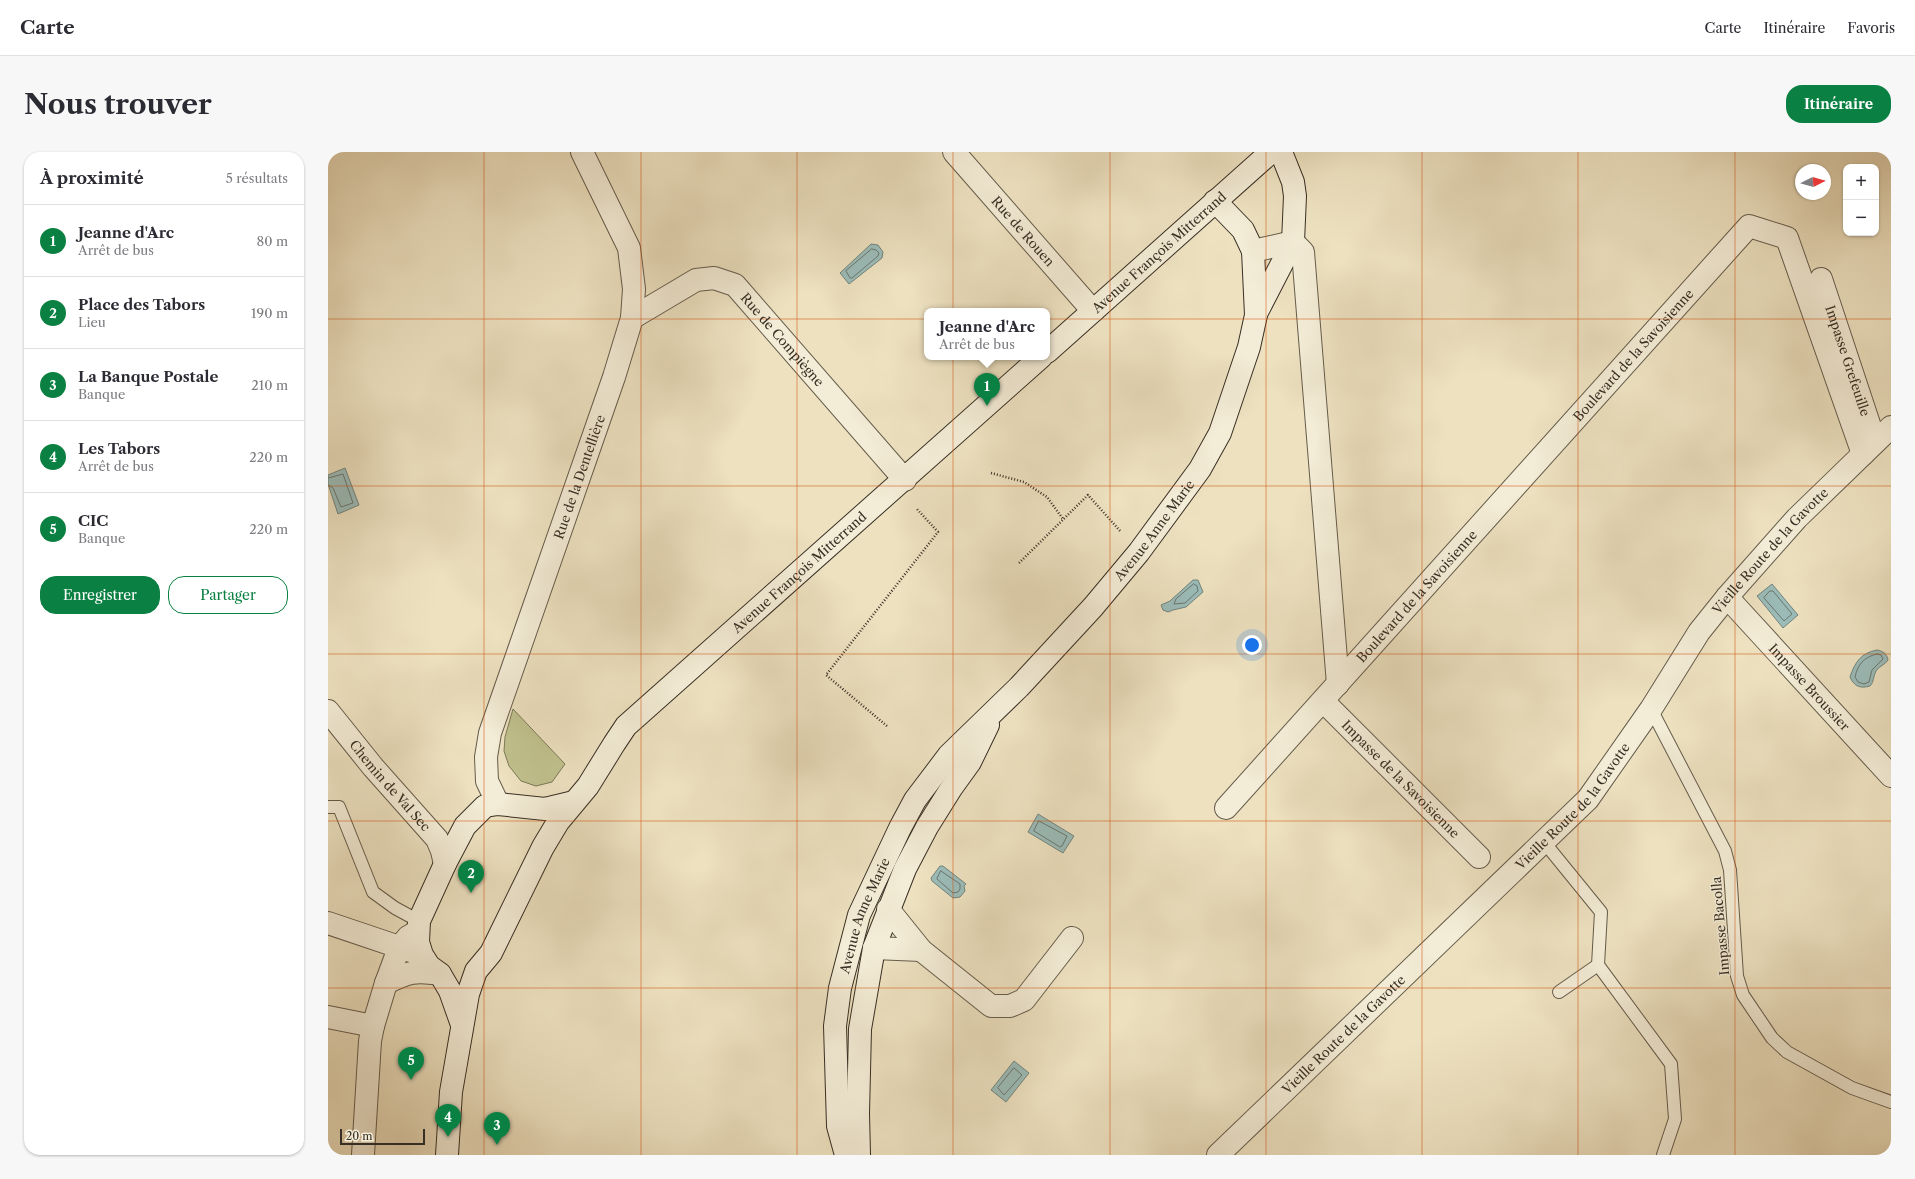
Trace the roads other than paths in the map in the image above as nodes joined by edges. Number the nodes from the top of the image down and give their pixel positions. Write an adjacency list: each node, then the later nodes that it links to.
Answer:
1 (582, 152): 11 (street, Rue de la Dentellière)
2 (954, 152): 9 (street, Rue de Rouen)
3 (1272, 152): 5 (street, Avenue François Mitterrand)
4 (1281, 152): 6 (street, Avenue Anne Marie)
5 (1216, 201): 7 (street, Avenue Anne Marie); 9 (street, Avenue François Mitterrand)
6 (1292, 242): 7 (street); 10 (street, Avenue Anne Marie); 18 (street, Boulevard de la Savoisienne)
7 (1253, 251): 10 (street, Avenue Anne Marie)
8 (1821, 279): 15 (street, Impasse Grefeuille)
9 (1093, 311): 12 (street, Avenue François Mitterrand)
10 (1256, 315): 22 (street, Avenue Anne Marie)
11 (632, 318): 16 (street, Rue de Compiègne); 25 (street, Rue de la Dentellière)
12 (1050, 349)
13 (1038, 360): 16 (street, Avenue François Mitterrand)
14 (1891, 427): 15 (street, Vieille Route de la Gavotte)
15 (1869, 448): 17 (street, Vieille Route de la Gavotte); 18 (street, Boulevard de la Savoisienne)
16 (905, 480): 24 (street, Avenue François Mitterrand)
17 (1727, 597): 20 (street, Vieille Route de la Gavotte); 23 (street, Impasse Broussier)
18 (1338, 684): 19 (street, Boulevard de la Savoisienne)
19 (1323, 701): 27 (street, Boulevard de la Savoisienne); 31 (street, Impasse de la Savoisienne)
20 (1651, 709): 29 (street, Vieille Route de la Gavotte); 49 (lane, Impasse Bacolla)
21 (328, 711): 32 (street, Chemin de Val Sec)
22 (995, 712): 28 (street, Avenue Anne Marie); 33 (street, Avenue Anne Marie)
23 (1891, 776)
24 (574, 802): 25 (street); 30 (street, Avenue François Mitterrand)
25 (508, 805): 30 (street); 32 (street)
26 (328, 807): 35 (lane)
27 (1226, 808)
28 (894, 840): 38 (street); 52 (street, Avenue Anne Marie)
29 (1544, 842): 41 (lane); 54 (street, Vieille Route de la Gavotte)
30 (543, 847): 42 (street, Avenue François Mitterrand)
31 (1479, 857)
32 (445, 864): 35 (street)
33 (888, 909): 38 (street, Avenue Anne Marie); 39 (street)
34 (328, 923): 37 (street)
35 (418, 926): 37 (street); 40 (street, Avenue François Mitterrand)
36 (1072, 938): 39 (street)
37 (399, 948): 40 (street); 44 (street)
38 (874, 948): 39 (street); 53 (street, Avenue Anne Marie)
39 (921, 950)
40 (422, 955): 43 (street, Avenue François Mitterrand)
41 (1598, 965): 45 (lane); 55 (lane)
42 (476, 971): 43 (street); 47 (street, Avenue François Mitterrand)
43 (440, 974): 44 (street); 47 (street, Avenue François Mitterrand)
44 (386, 983): 48 (street)
45 (1559, 992)
46 (328, 1017): 48 (street)
47 (462, 1024): 51 (street, Avenue François Mitterrand)
48 (373, 1026): 50 (street)
49 (1891, 1102)
50 (363, 1155)
51 (447, 1155)
52 (846, 1155)
53 (859, 1155)
54 (1218, 1155)
55 (1663, 1155)

